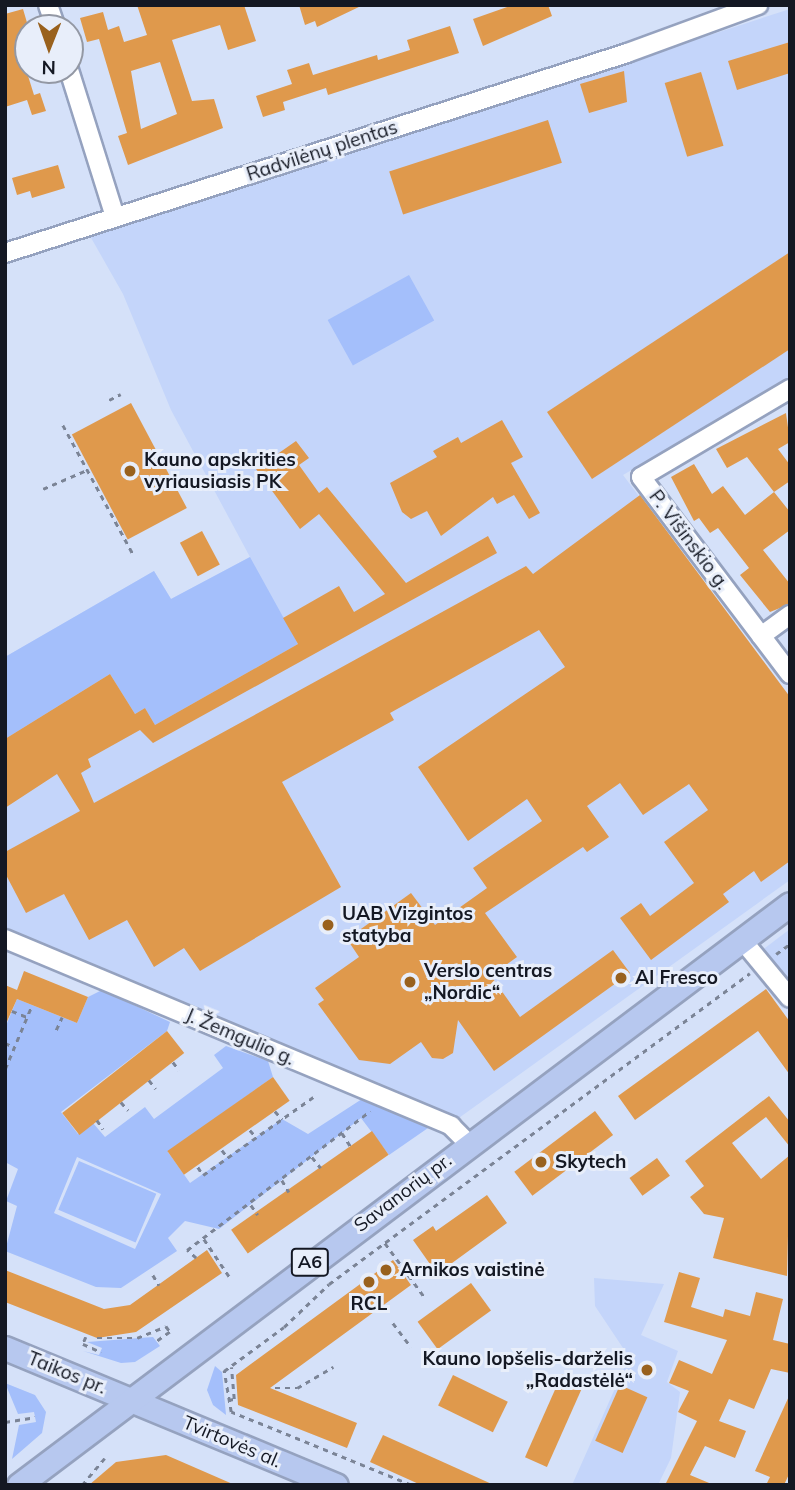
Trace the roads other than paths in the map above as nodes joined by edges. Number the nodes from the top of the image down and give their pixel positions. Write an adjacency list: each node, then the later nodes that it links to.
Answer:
1 (758, 5): 3 (street, Radvilėnų plentas)
2 (73, 84): 3 (street)
3 (115, 217): 4 (street, Radvilėnų plentas)
4 (5, 253)
5 (790, 389): 7 (street, P. Višinskio g.)
6 (790, 615): 7 (street)
7 (761, 636): 8 (street, P. Višinskio g.)
8 (790, 674)
9 (790, 904): 11 (main road, Savanorių pr. / A6)
10 (5, 939): 13 (street, J. Žemgulio g.)
11 (742, 940): 12 (street); 13 (main road, Savanorių pr. / A6)
12 (790, 998)
13 (468, 1143): 15 (main road, Savanorių pr. / A6)
14 (5, 1348): 15 (main road, Taikos pr.)
15 (129, 1399): 16 (main road, Savanorių pr. / A6); 17 (main road, Tvirtovės al.)
16 (19, 1485)
17 (336, 1485)

